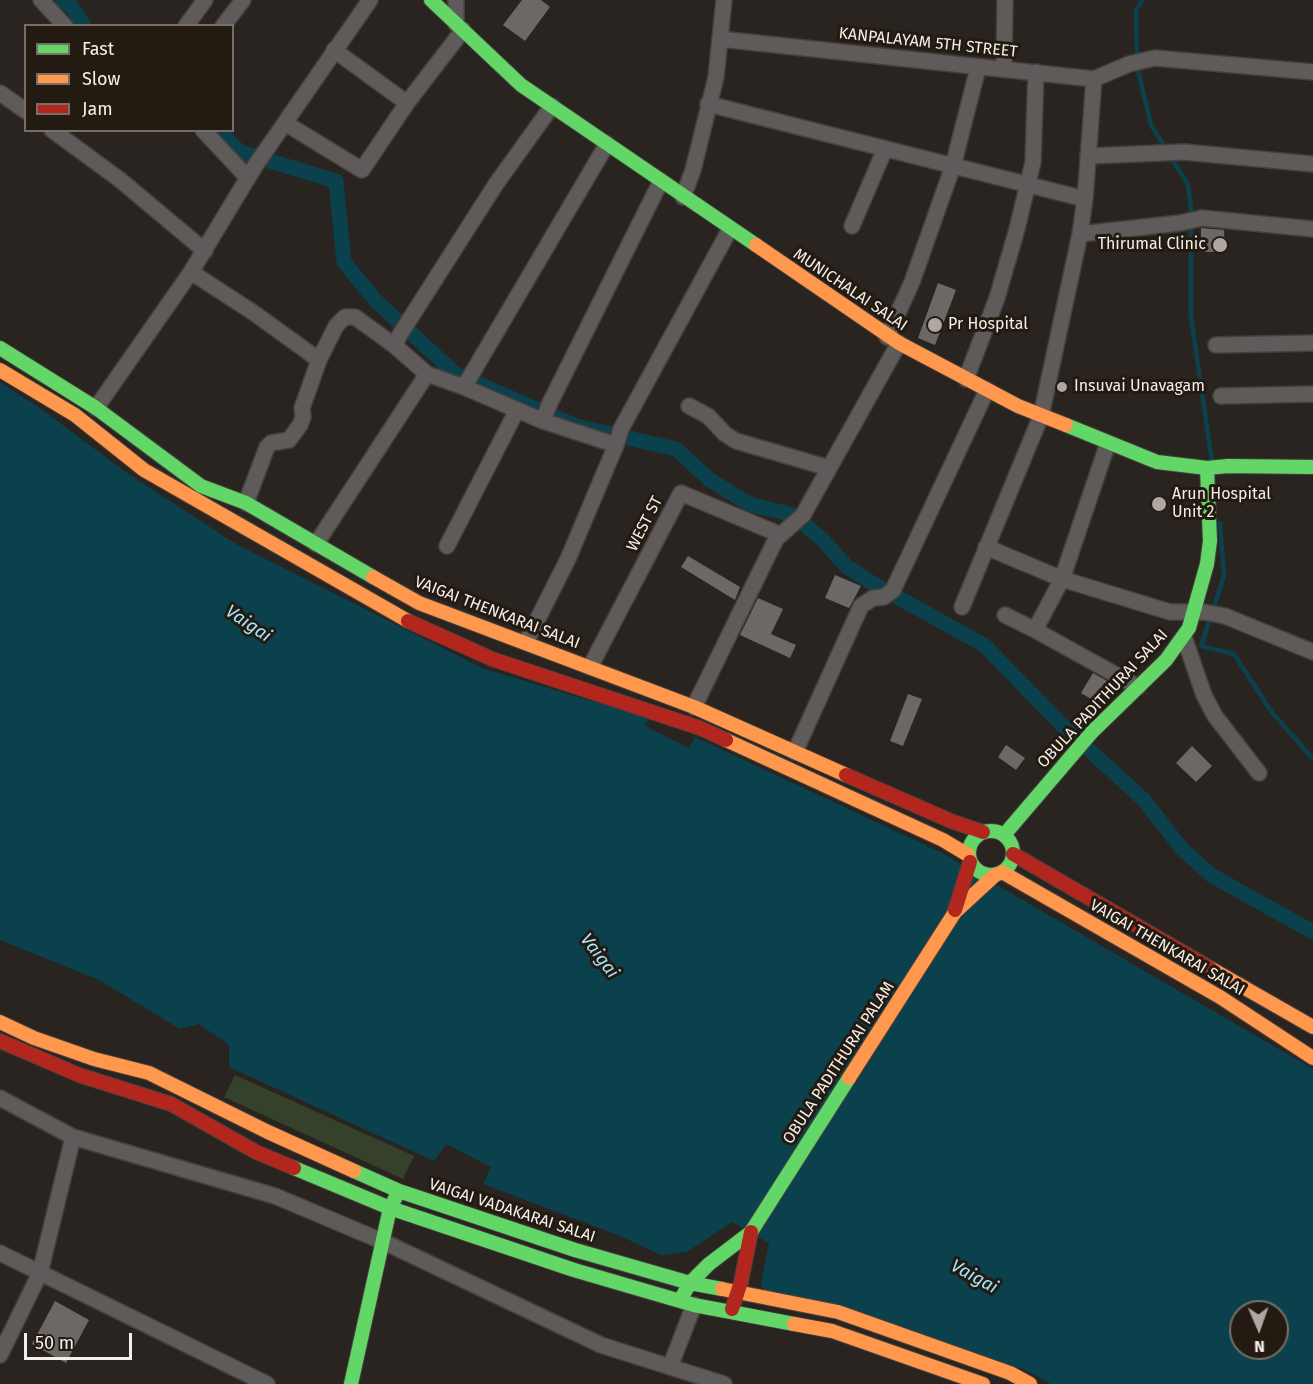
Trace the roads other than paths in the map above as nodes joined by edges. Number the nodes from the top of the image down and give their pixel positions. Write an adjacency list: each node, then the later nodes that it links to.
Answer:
1 (41, 0): 9 (street)
2 (205, 0): 10 (street)
3 (243, 0): 11 (street)
4 (370, 0): 14 (street)
5 (431, 0): 12 (main road, MUNICHALAI SALAI)
6 (456, 0): 12 (street)
7 (724, 0): 13 (street)
8 (1005, 0): 16 (street)
9 (64, 24)
10 (187, 24)
11 (225, 24)
12 (459, 27): 21 (street); 23 (main road, MUNICHALAI SALAI)
13 (720, 39): 15 (street, KANPALAYAM 5TH STREET); 22 (street)
14 (334, 50): 21 (street); 25 (street)
15 (978, 68): 16 (street, KANPALAYAM 5TH STREET); 32 (street)
16 (1004, 68): 17 (street, KANPALAYAM 5TH STREET)
17 (1036, 72): 19 (street, KANPALAYAM 5TH STREET); 35 (street)
18 (1313, 72): 19 (street, KANPALAYAM 5TH STREET)
19 (1094, 78): 30 (street)
20 (0, 93): 24 (street)
21 (406, 103): 25 (street)
22 (708, 104): 29 (street); 36 (street)
23 (552, 106): 28 (main road, MUNICHALAI SALAI); 45 (street)
24 (24, 110)
25 (285, 123): 33 (street)
26 (55, 132): 42 (street)
27 (205, 132): 33 (street)
28 (607, 144): 34 (main road, MUNICHALAI SALAI); 53 (street)
29 (885, 149): 32 (street); 38 (street)
30 (1089, 156): 31 (street); 37 (street)
31 (1313, 164)
32 (953, 166): 35 (street); 44 (street)
33 (251, 172): 42 (street)
34 (661, 181): 36 (main road, MUNICHALAI SALAI); 61 (street)
35 (1028, 184): 37 (street); 52 (street)
36 (683, 197): 39 (main road, MUNICHALAI SALAI)
37 (1085, 199): 41 (street)
38 (852, 226)
39 (730, 229): 44 (main road, MUNICHALAI SALAI); 63 (street)
40 (1313, 229): 41 (street)
41 (1080, 234): 60 (street)
42 (205, 251): 43 (street)
43 (191, 272): 49 (street); 58 (street)
44 (893, 340): 52 (main road, MUNICHALAI SALAI); 65 (street)
45 (397, 341): 49 (street); 51 (street)
46 (1313, 343): 47 (street)
47 (1216, 345)
48 (0, 348): 58 (main road, VAIGAI THENKARAI SALAI)
49 (319, 360): 67 (street)
50 (0, 370): 88 (main road)
51 (427, 374): 53 (street); 69 (street)
52 (966, 379): 54 (main road, MUNICHALAI SALAI)
53 (464, 387): 59 (street)
54 (987, 390): 60 (main road, MUNICHALAI SALAI); 83 (street)
55 (1313, 394): 56 (street)
56 (1221, 396)
57 (689, 406): 65 (street)
58 (96, 408): 67 (main road, VAIGAI THENKARAI SALAI)
59 (518, 410): 61 (street); 70 (street)
60 (1041, 416): 62 (main road, MUNICHALAI SALAI); 71 (street)
61 (543, 421): 63 (street)
62 (1108, 443): 66 (main road, MUNICHALAI SALAI); 72 (street)
63 (616, 445): 78 (street)
64 (1313, 467): 66 (main road, MUNICHALAI SALAI)
65 (829, 468): 68 (street)
66 (1207, 468): 74 (main road, OBULA PADITHURAI SALAI)
67 (246, 503): 69 (main road, VAIGAI THENKARAI SALAI)
68 (792, 525): 80 (street, WEST ST); 82 (street)
69 (316, 544): 78 (main road, VAIGAI THENKARAI SALAI)
70 (447, 546)
71 (986, 548): 72 (street); 73 (street)
72 (1062, 579): 74 (street); 76 (street)
73 (962, 607)
74 (1199, 612): 77 (main road, OBULA PADITHURAI SALAI); 79 (street)
75 (1005, 615): 76 (street)
76 (1035, 630): 81 (street)
77 (1184, 636): 81 (main road, OBULA PADITHURAI SALAI); 84 (street)
78 (526, 642): 80 (main road, VAIGAI THENKARAI SALAI)
79 (1313, 652)
80 (590, 667): 82 (main road, VAIGAI THENKARAI SALAI)
81 (1138, 687): 86 (main road, OBULA PADITHURAI SALAI)
82 (694, 707): 83 (main road, VAIGAI THENKARAI SALAI)
83 (795, 752): 85 (main road, VAIGAI THENKARAI SALAI)
84 (1259, 773)
85 (983, 832): 86 (main road); 88 (main road)
86 (1004, 835): 87 (main road)
87 (1013, 854): 89 (main road); 92 (main road, VAIGAI THENKARAI SALAI)
88 (969, 858): 89 (main road); 90 (main road, OBULA PADITHURAI PALAM)
89 (998, 874): 90 (main road, OBULA PADITHURAI PALAM); 94 (main road, VAIGAI THENKARAI SALAI)
90 (955, 912): 99 (main road, OBULA PADITHURAI PALAM)
91 (0, 1022): 97 (main road, VAIGAI VADAKARAI SALAI)
92 (1313, 1027)
93 (0, 1041): 98 (main road)
94 (1313, 1058)
95 (0, 1098): 96 (street)
96 (73, 1137): 100 (street); 102 (street)
97 (399, 1191): 98 (main road); 103 (main road, VAIGAI VADAKARAI SALAI)
98 (390, 1208): 100 (main road); 105 (main road)
99 (751, 1232): 103 (main road, OBULA PADITHURAI PALAM); 104 (main road, OBULA PADITHURAI PALAM)
100 (384, 1242): 108 (street); 110 (main road)
101 (0, 1253): 102 (street)
102 (40, 1273): 107 (street); 109 (street)
103 (690, 1283): 104 (main road, VAIGAI VADAKARAI SALAI); 105 (main road, OBULA PADITHURAI PALAM)
104 (739, 1288): 106 (main road, OBULA PADITHURAI PALAM); 113 (main road, VAIGAI VADAKARAI SALAI)
105 (687, 1303): 106 (main road); 108 (street)
106 (731, 1312): 112 (main road)
107 (0, 1355)
108 (670, 1366): 111 (street)
109 (267, 1384)
110 (351, 1384)
111 (724, 1384)
112 (983, 1384)
113 (1030, 1384)

